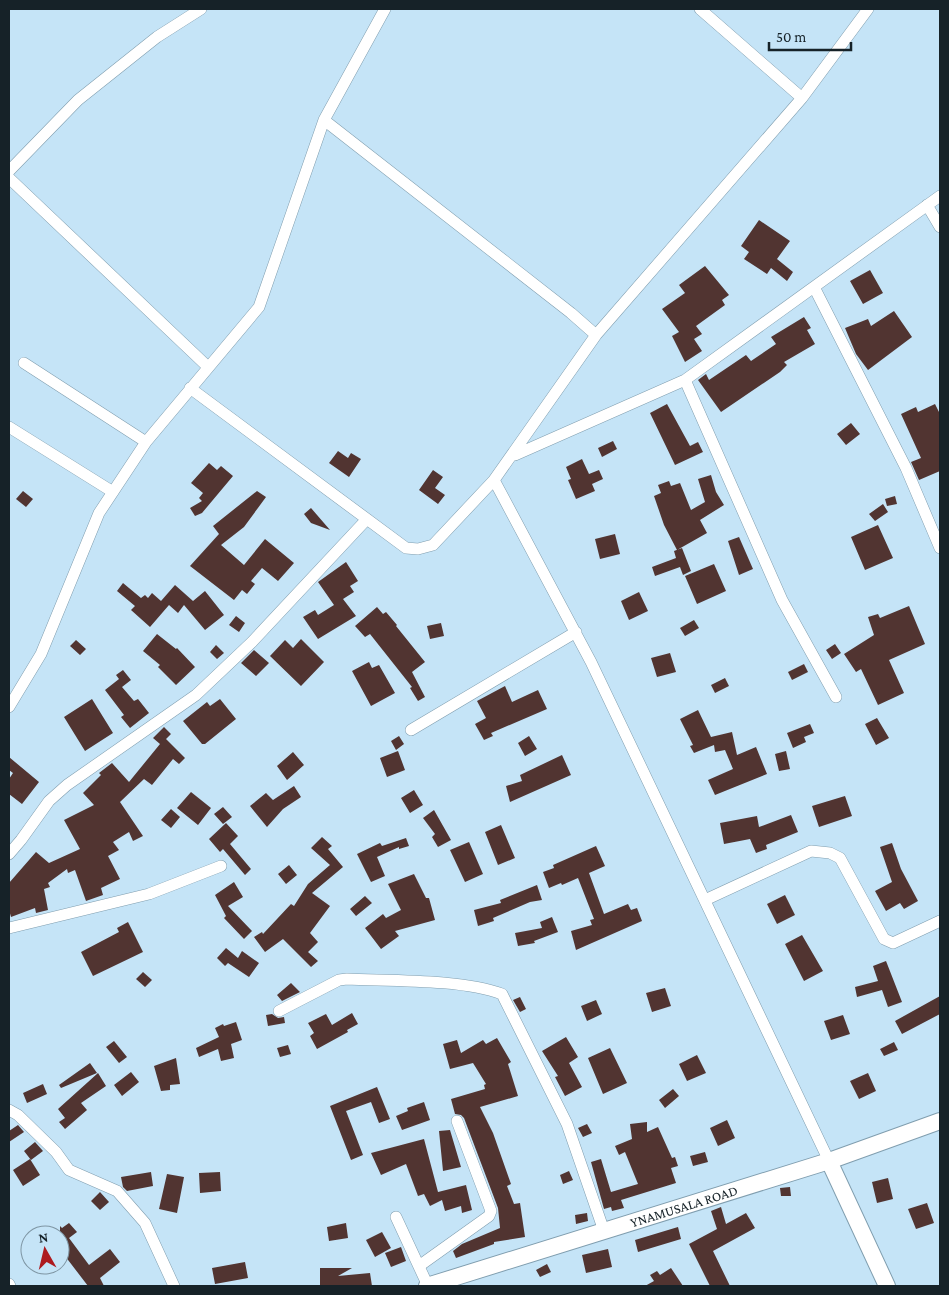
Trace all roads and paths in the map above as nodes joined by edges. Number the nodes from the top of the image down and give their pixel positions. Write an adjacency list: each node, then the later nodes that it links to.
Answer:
1 (201, 9): 7 (street)
2 (385, 9): 6 (street)
3 (700, 9): 5 (street)
4 (868, 9): 5 (street)
5 (802, 98): 13 (street)
6 (324, 120): 13 (street); 15 (street)
7 (9, 171)
8 (9, 178): 15 (street)
9 (940, 196): 10 (street)
10 (928, 205): 11 (street); 12 (street)
11 (940, 227)
12 (814, 287): 16 (street); 24 (street)
13 (596, 336): 20 (street)
14 (24, 363): 19 (street)
15 (208, 367): 17 (street)
16 (685, 380): 20 (street); 26 (street)
17 (190, 388): 19 (street); 23 (street)
18 (9, 427): 22 (street)
19 (146, 442): 22 (street)
20 (513, 455): 21 (street)
21 (494, 480): 23 (street); 25 (street)
22 (113, 492): 27 (street)
23 (367, 519): 29 (street)
24 (940, 548)
25 (576, 632): 28 (street); 31 (street)
26 (836, 697)
27 (9, 707)
28 (410, 730)
29 (9, 854)
30 (221, 866): 33 (street)
31 (705, 900): 32 (street); 38 (street)
32 (940, 921)
33 (9, 928)
34 (279, 1011): 40 (street)
35 (9, 1110): 42 (street)
36 (457, 1121): 41 (street)
37 (940, 1121): 38 (main road, YNAMUSALA ROAD)
38 (829, 1161): 40 (main road, YNAMUSALA ROAD); 44 (main road)
39 (396, 1217): 41 (street)
40 (604, 1231): 43 (main road, YNAMUSALA ROAD)
41 (419, 1266): 43 (street)
42 (174, 1286)
43 (427, 1286)
44 (887, 1286)

